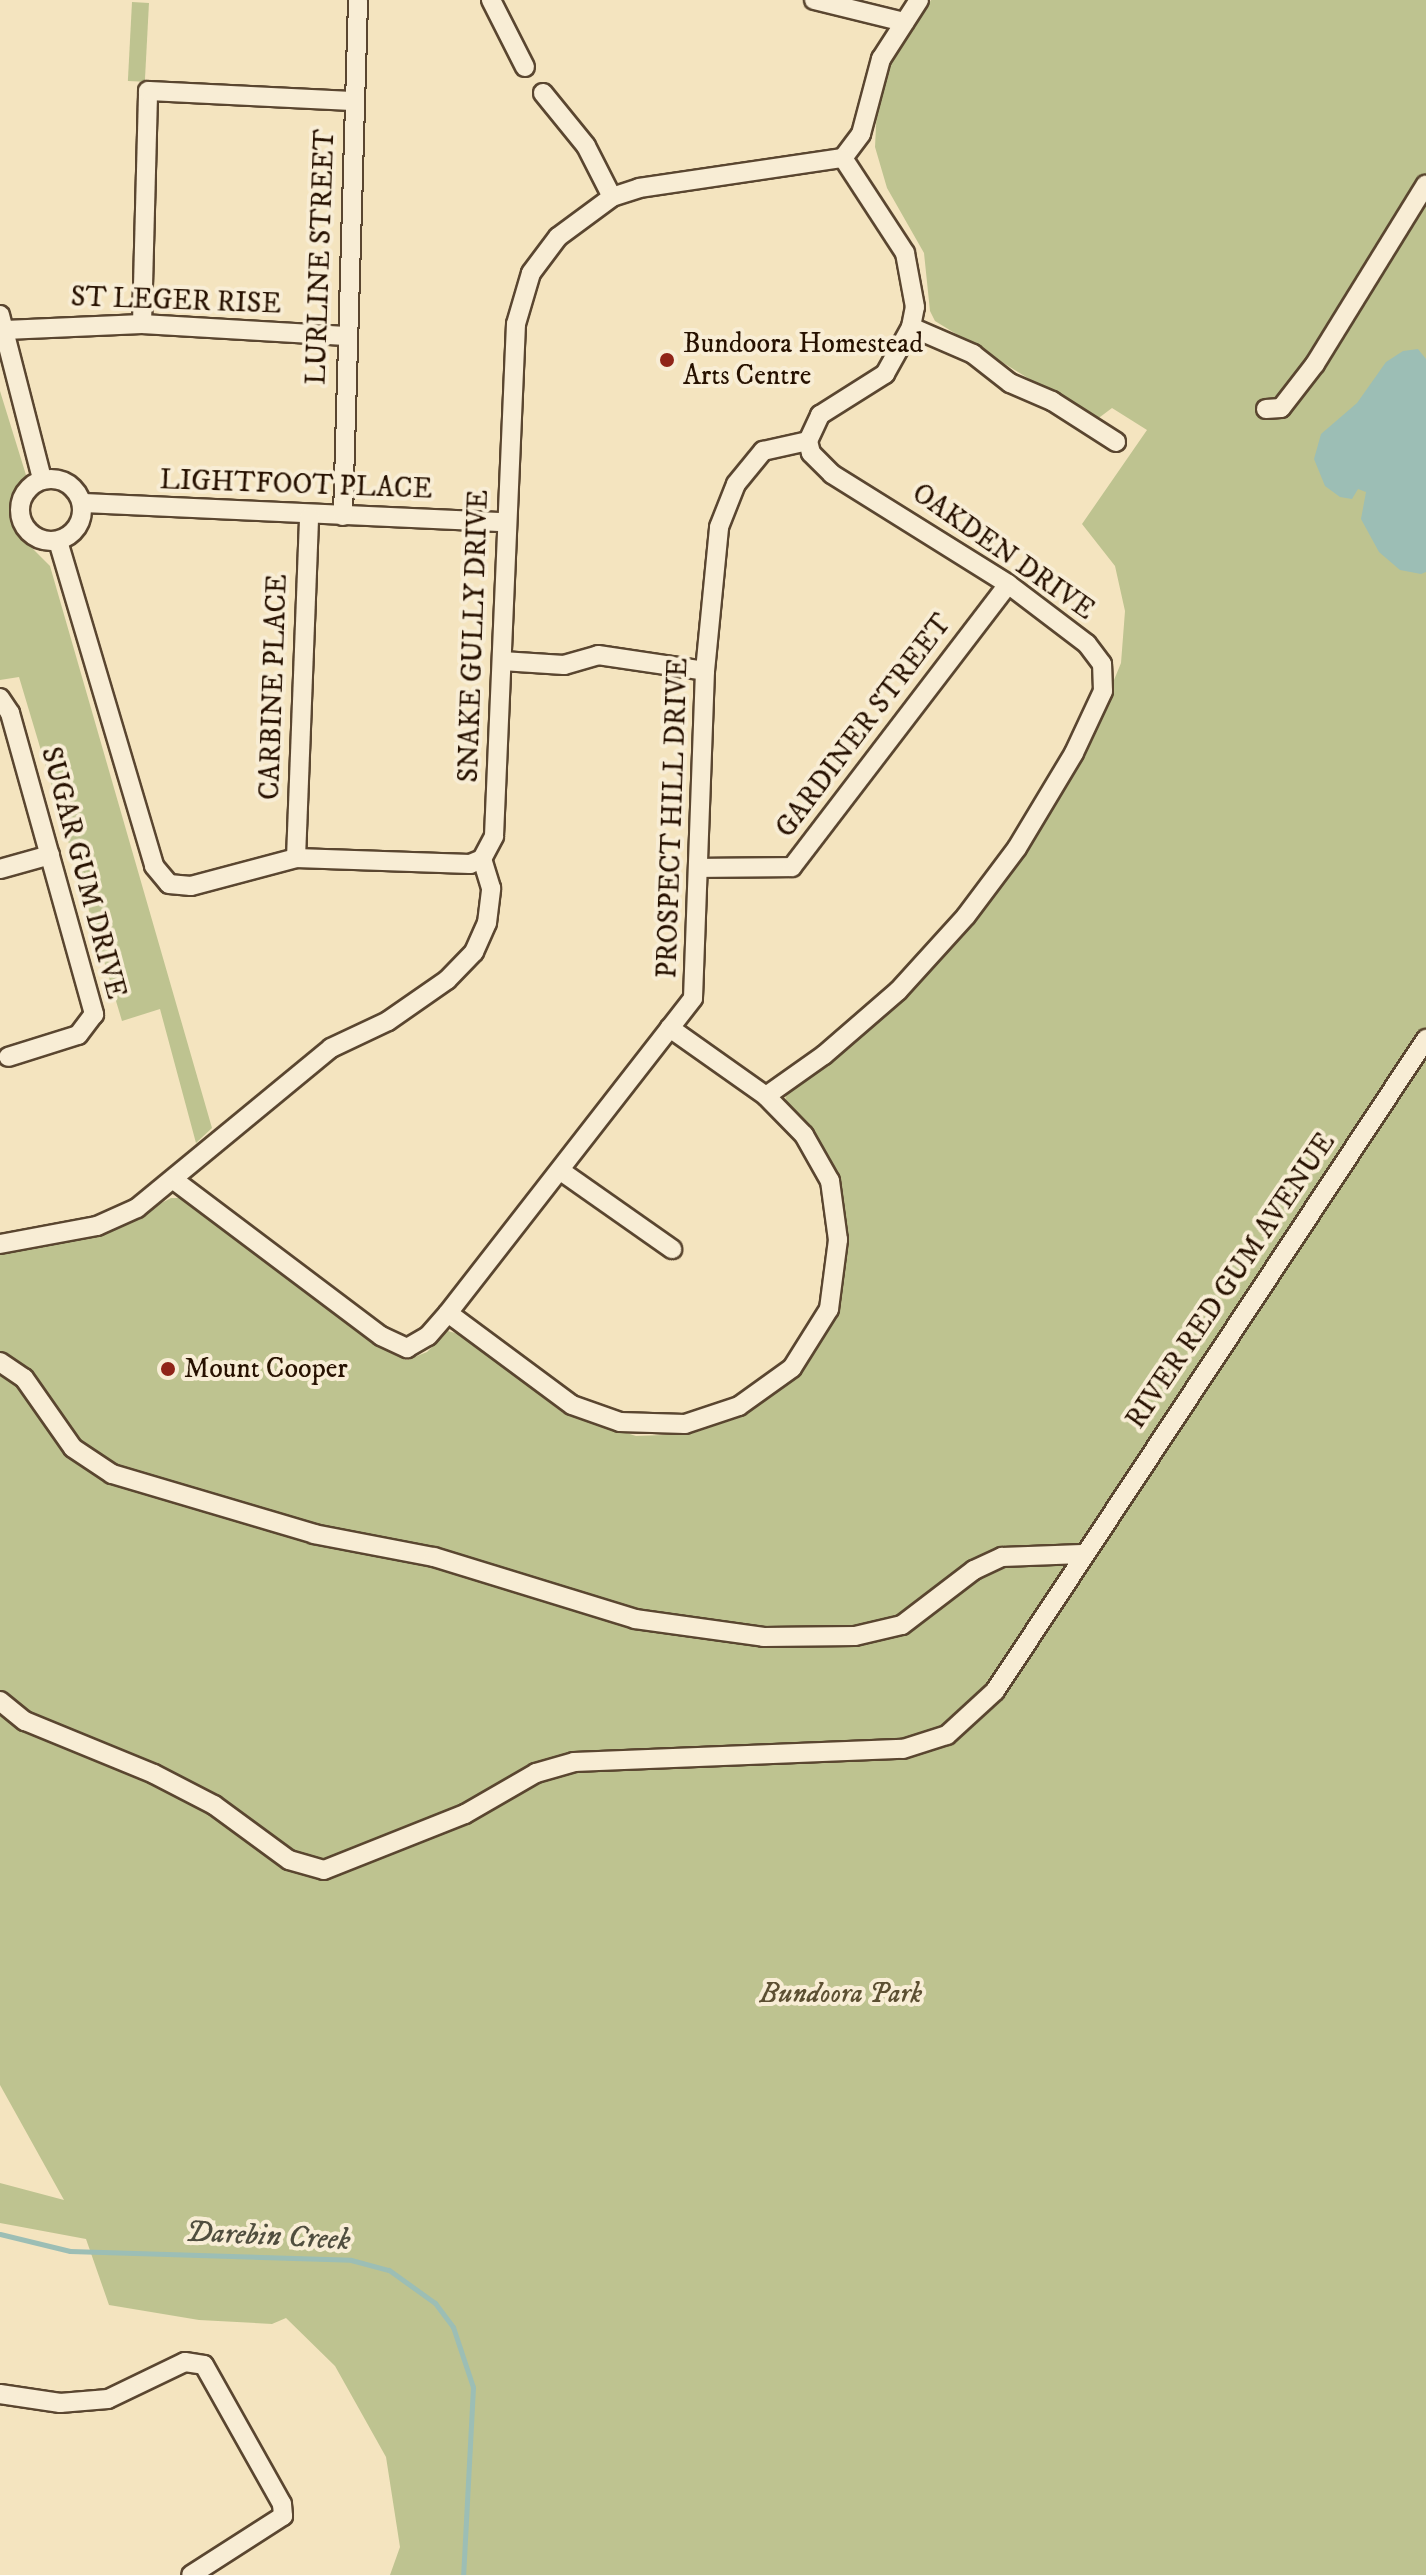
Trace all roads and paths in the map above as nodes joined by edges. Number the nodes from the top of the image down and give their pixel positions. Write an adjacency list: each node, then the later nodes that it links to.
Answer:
1 (358, 0): 8 (street, LURLINE STREET)
2 (491, 0): 6 (street)
3 (814, 0): 5 (street)
4 (919, 0): 5 (street)
5 (904, 22): 9 (street)
6 (525, 67)
7 (543, 93): 11 (street)
8 (353, 101): 13 (street); 15 (street, LURLINE STREET)
9 (843, 158): 11 (street, SNAKE GULLY DRIVE); 14 (street)
10 (1426, 184): 16 (street)
11 (612, 197): 25 (street, SNAKE GULLY DRIVE)
12 (2, 322): 13 (street, ST LEGER RISE); 19 (street)
13 (142, 324): 15 (street, ST LEGER RISE)
14 (911, 327): 17 (street); 18 (street)
15 (346, 336): 23 (street, LURLINE STREET)
16 (1266, 409)
17 (808, 441): 27 (street, OAKDEN DRIVE); 29 (street, PROSPECT HILL DRIVE)
18 (1116, 442)
19 (42, 479): 20 (street); 22 (street)
20 (82, 503): 24 (street, LIGHTFOOT PLACE); 26 (street)
21 (0, 508): 22 (street)
22 (20, 508): 26 (street)
23 (343, 516): 24 (street, LIGHTFOOT PLACE); 25 (street, LIGHTFOOT PLACE)
24 (309, 517): 32 (street, CARBINE PLACE)
25 (507, 522): 28 (street, SNAKE GULLY DRIVE)
26 (58, 541): 32 (street)
27 (1008, 584): 34 (street, GARDINER STREET); 39 (street, OAKDEN DRIVE)
28 (502, 661): 29 (street); 33 (street, SNAKE GULLY DRIVE)
29 (705, 671): 34 (street, PROSPECT HILL DRIVE)
30 (0, 698): 31 (street, SUGAR GUM DRIVE)
31 (50, 855): 35 (street); 38 (street, SUGAR GUM DRIVE)
32 (296, 858): 33 (street)
33 (482, 859): 41 (street)
34 (700, 868): 36 (street, PROSPECT HILL DRIVE)
35 (0, 869)
36 (670, 1028): 39 (street); 40 (street, PROSPECT HILL DRIVE)
37 (1426, 1039): 46 (street, RIVER RED GUM AVENUE)
38 (8, 1057)
39 (766, 1096): 44 (street)
40 (561, 1171): 43 (street); 44 (street, PROSPECT HILL DRIVE)
41 (174, 1180): 42 (street); 44 (street, PROSPECT HILL DRIVE)
42 (0, 1244)
43 (672, 1249)
44 (448, 1313)
45 (0, 1362): 46 (street)
46 (1082, 1554): 47 (street, RIVER RED GUM AVENUE)
47 (0, 1701)
48 (0, 2394): 49 (street)
49 (191, 2575)

